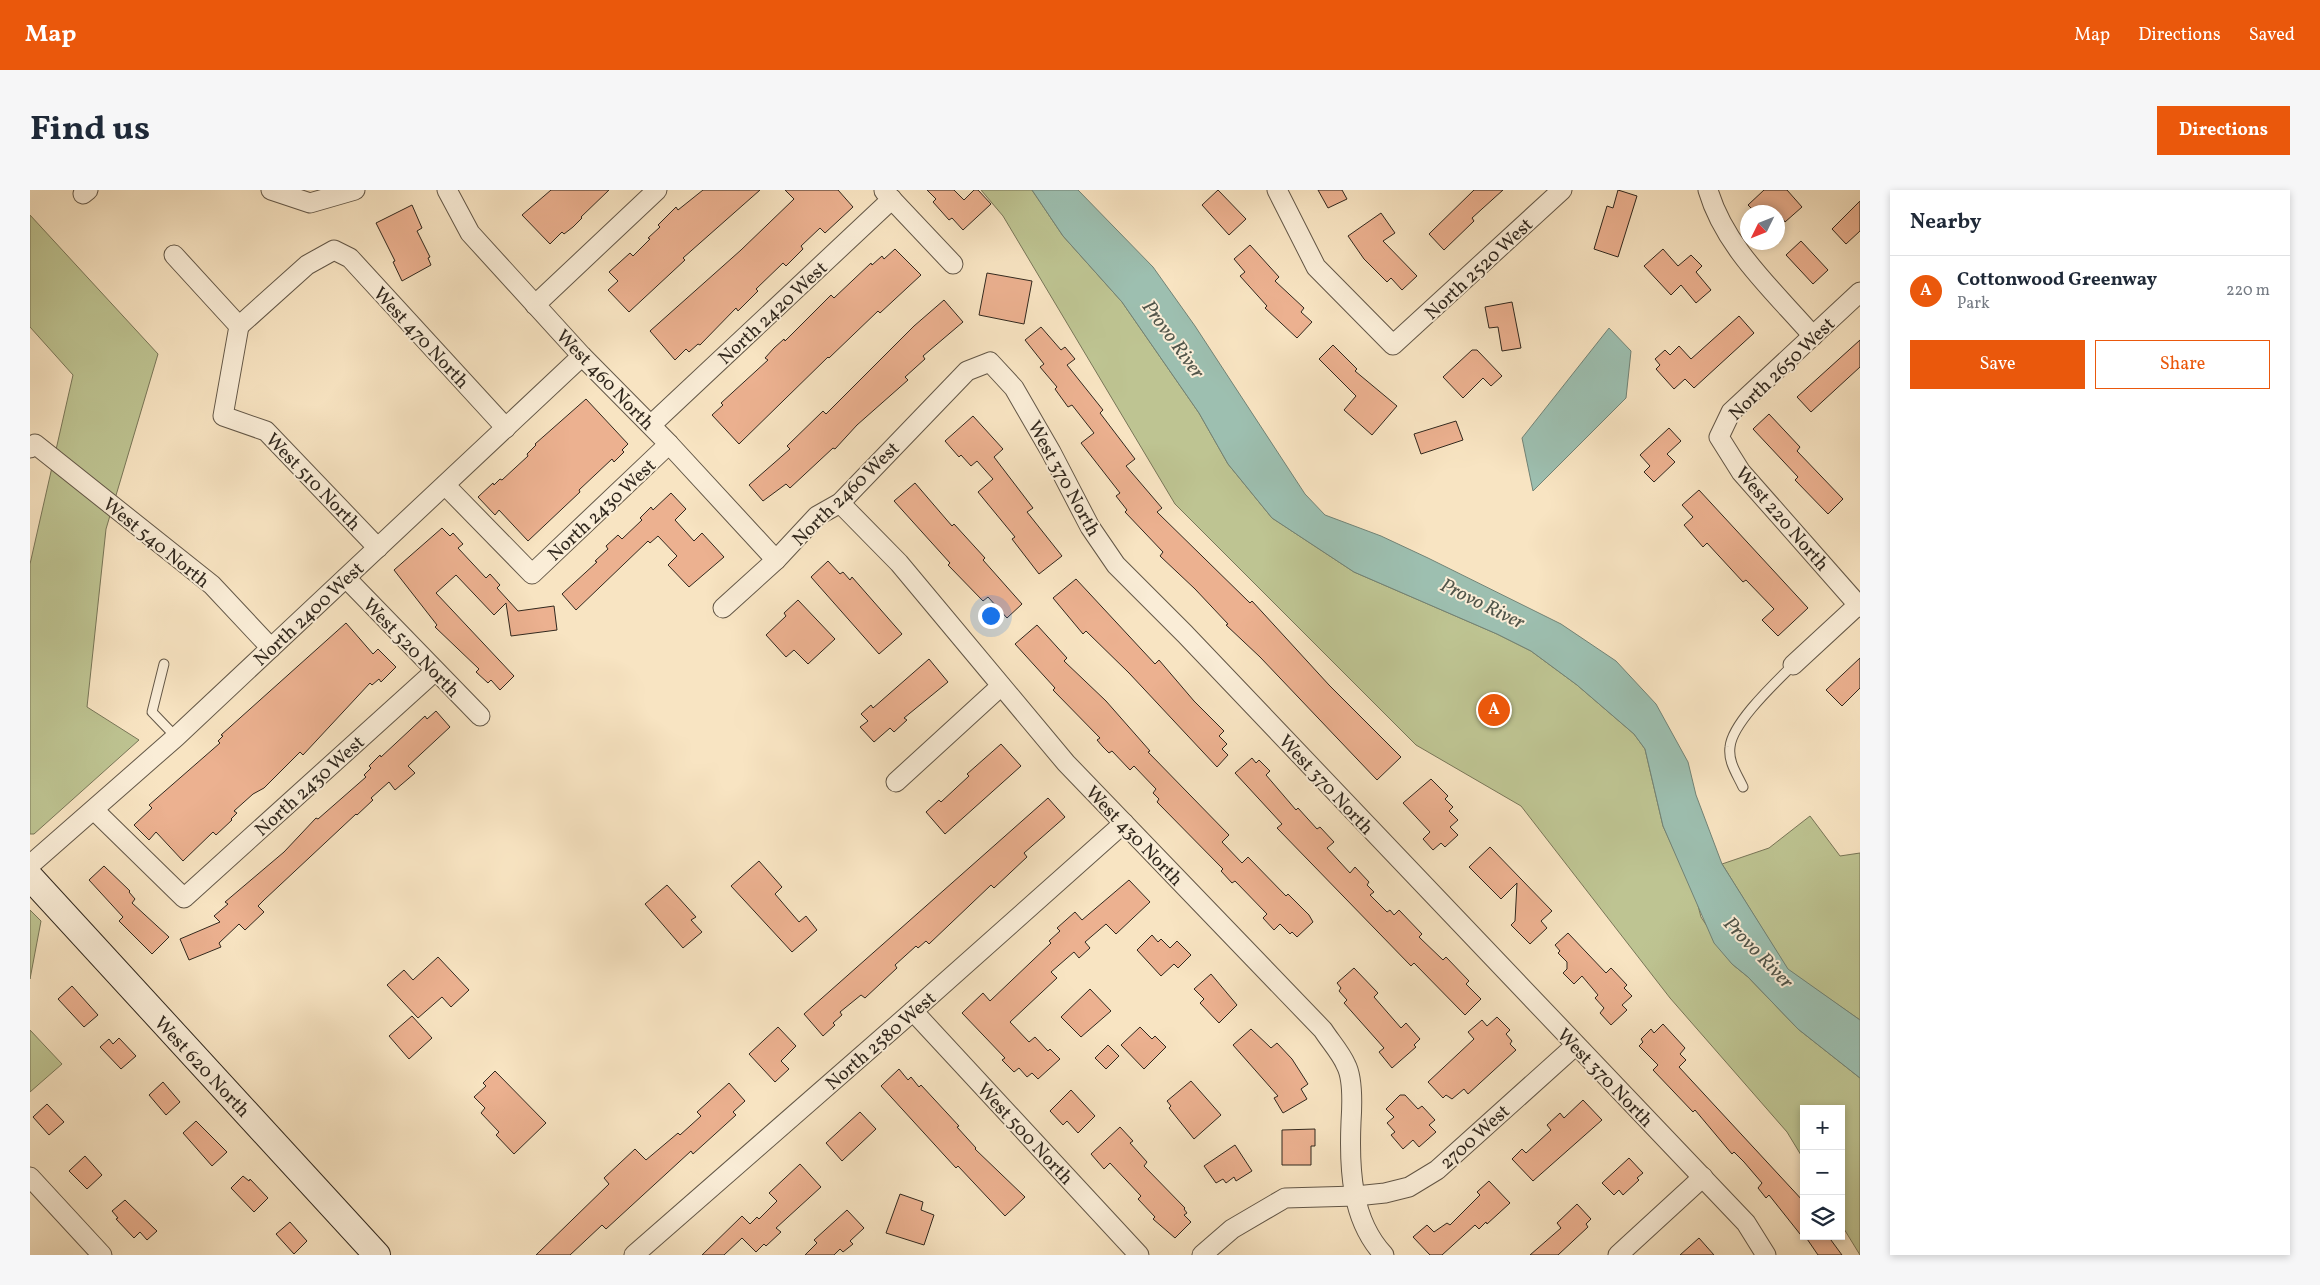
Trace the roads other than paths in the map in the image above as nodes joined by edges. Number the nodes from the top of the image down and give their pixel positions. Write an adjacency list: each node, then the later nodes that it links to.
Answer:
1 (355, 190): 7 (street)
2 (447, 190): 12 (street, West 460 North)
3 (656, 190): 12 (street)
4 (1277, 190): 5 (street, North 2520 West)
5 (1562, 190)
6 (1708, 190): 14 (street)
7 (276, 192)
8 (888, 195): 10 (street); 18 (street, North 2420 West)
9 (174, 255): 13 (street)
10 (953, 264)
11 (1860, 292): 14 (street, North 2650 West)
12 (535, 305): 15 (street, West 460 North)
13 (239, 326): 19 (street, West 470 North); 24 (street, West 510 North)
14 (1813, 336): 17 (street, North 2650 West)
15 (582, 356): 18 (street, West 460 North); 19 (street, North 2400 West)
16 (990, 362): 23 (street, North 2460 West); 43 (street, West 370 North)
17 (1724, 424): 27 (street, West 220 North)
18 (651, 425): 20 (street, West 460 North)
19 (506, 428): 22 (street, North 2400 West)
20 (669, 444): 22 (street, North 2430 West); 25 (street, West 460 North)
21 (32, 446): 29 (street, West 540 North)
22 (445, 485): 24 (street, North 2400 West)
23 (840, 503): 25 (street, North 2460 West); 33 (street, West 430 North)
24 (378, 548): 26 (street, North 2400 West)
25 (776, 560): 28 (street, North 2460 West)
26 (346, 578): 29 (street, North 2400 West); 32 (street, West 520 North)
27 (1859, 606): 31 (street)
28 (723, 608)
29 (271, 648): 35 (street, North 2400 West)
30 (164, 664): 35 (lane)
31 (1793, 664): 37 (lane)
32 (434, 672): 34 (street, West 520 North); 38 (street, North 2430 West)
33 (1002, 686): 36 (street); 39 (street, West 430 North)
34 (480, 716)
35 (176, 737): 38 (street, North 2400 West)
36 (896, 782)
37 (1743, 787)
38 (94, 810): 40 (street, North 2400 West)
39 (1124, 823): 42 (street, North 2580 West); 46 (street, West 430 North)
40 (30, 865)
41 (30, 877): 48 (street, West 620 North)
42 (913, 1011): 49 (street, North 2580 West); 50 (street, West 500 North)
43 (1576, 1045): 45 (street, West 370 North); 46 (street, 2700 West)
44 (30, 1177): 47 (street)
45 (1703, 1177): 53 (street); 54 (street, West 370 North)
46 (1356, 1196): 51 (street, 2700 West); 52 (street)
47 (102, 1255)
48 (377, 1255)
49 (634, 1255)
50 (1139, 1255)
51 (1202, 1255)
52 (1384, 1255)
53 (1618, 1255)
54 (1766, 1255)

